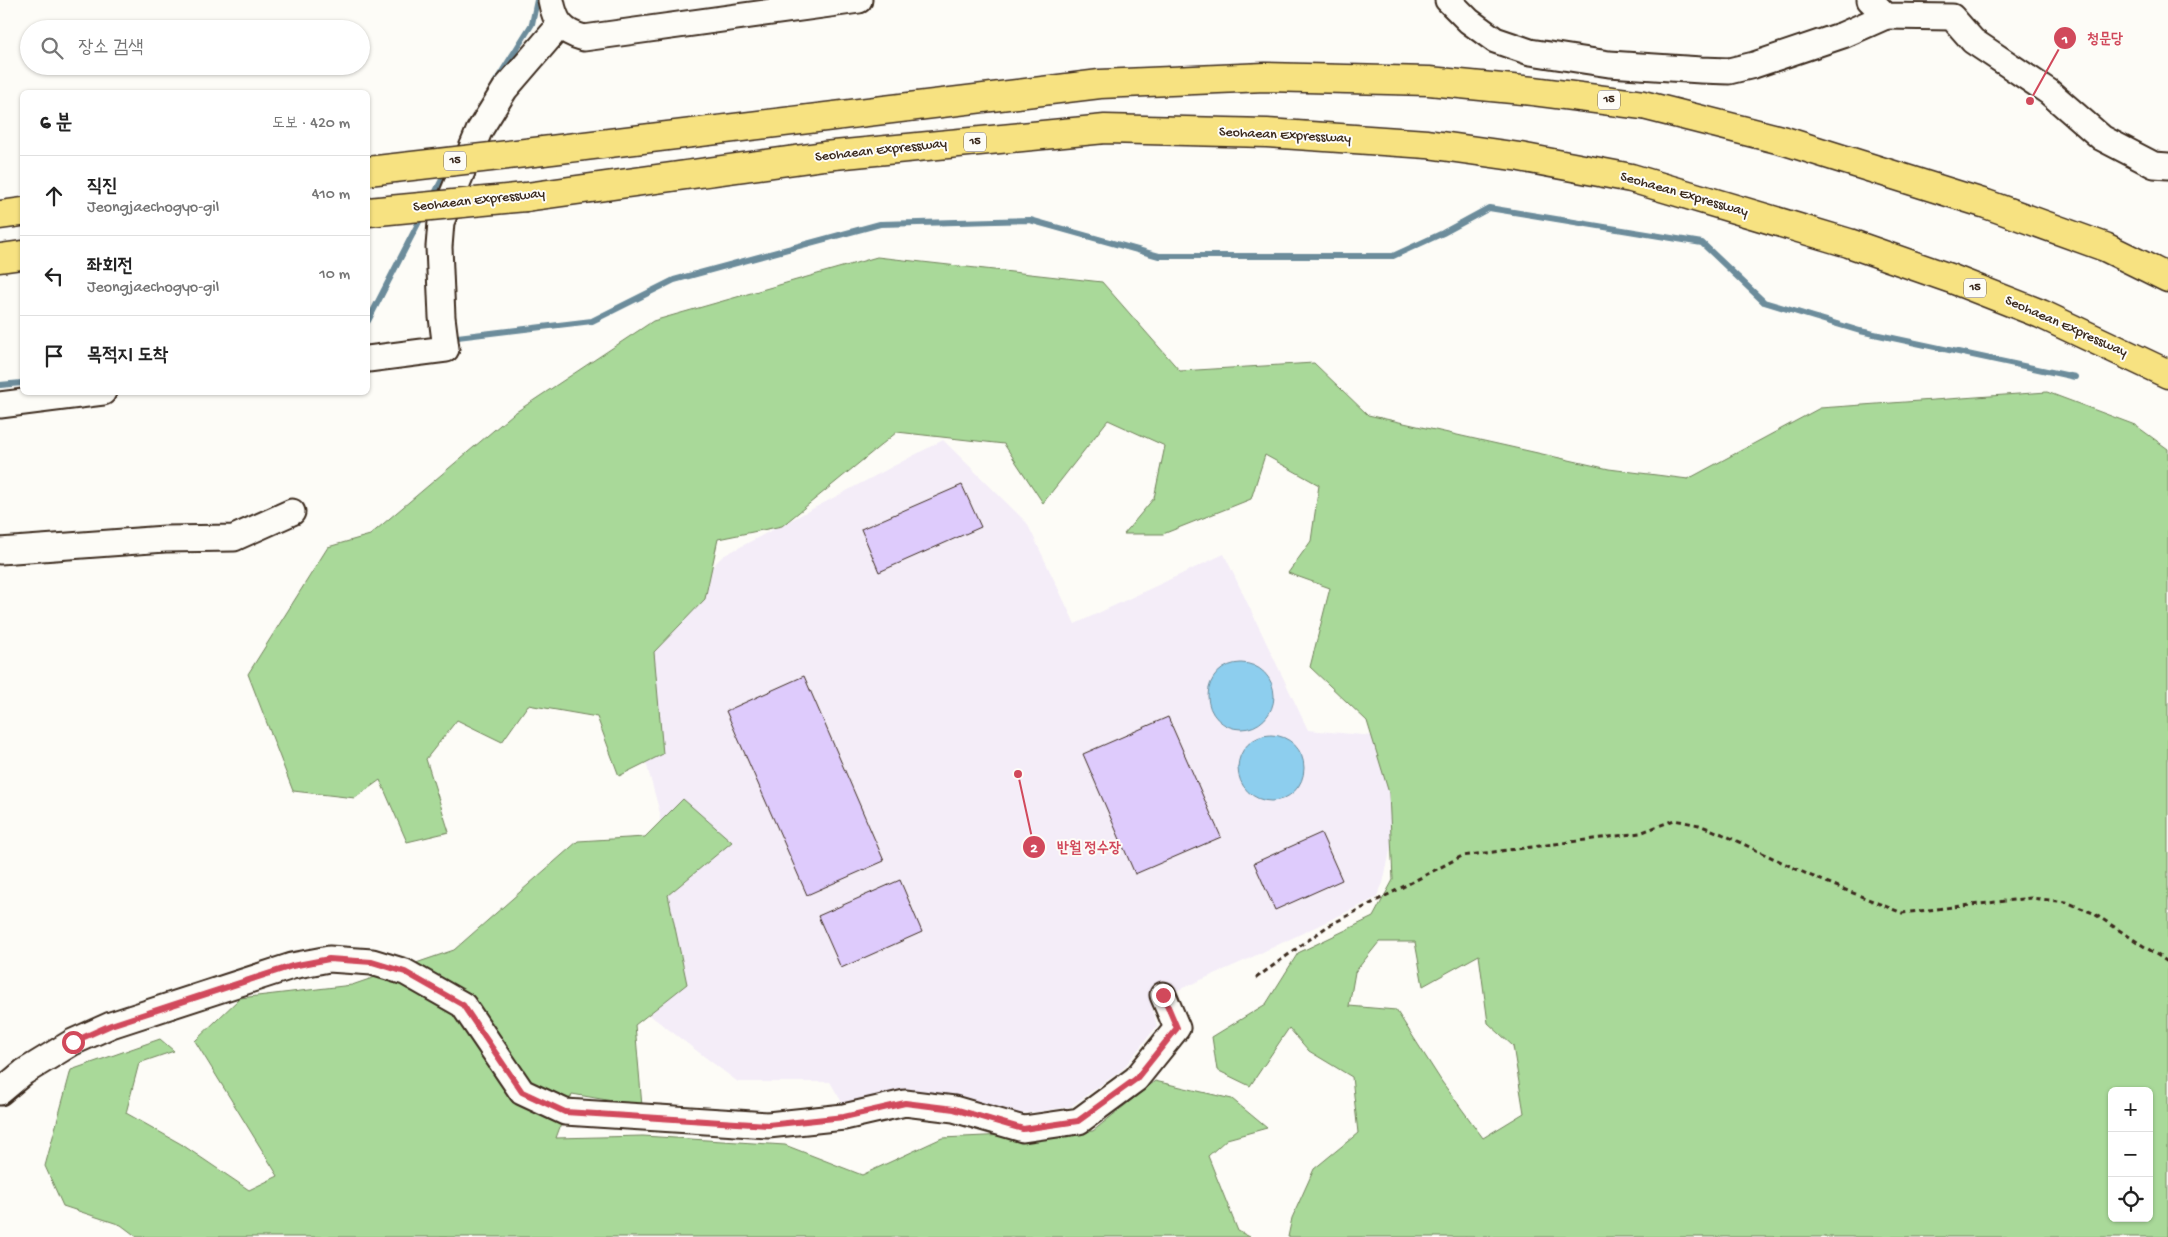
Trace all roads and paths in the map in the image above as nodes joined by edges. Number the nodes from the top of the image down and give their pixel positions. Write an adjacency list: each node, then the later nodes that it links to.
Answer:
1 (551, 0): 5 (street)
2 (859, 0): 5 (street)
3 (1448, 0): 4 (street)
4 (1878, 8): 6 (street)
5 (560, 24): 14 (street)
6 (2168, 166)
7 (370, 171): 13 (highway, 15, bridge)
8 (20, 212): 10 (highway)
9 (370, 212): 15 (highway, Seohaean Expressway / 15, bridge)
10 (0, 215)
11 (20, 255): 12 (highway)
12 (0, 258)
13 (2168, 278)
14 (370, 359)
15 (2168, 374)
16 (79, 395): 17 (street)
17 (0, 405)
18 (292, 512): 19 (street)
19 (0, 551)
20 (2168, 962): 21 (path)
21 (1256, 978)
22 (1163, 995): 23 (street)
23 (0, 1092)

